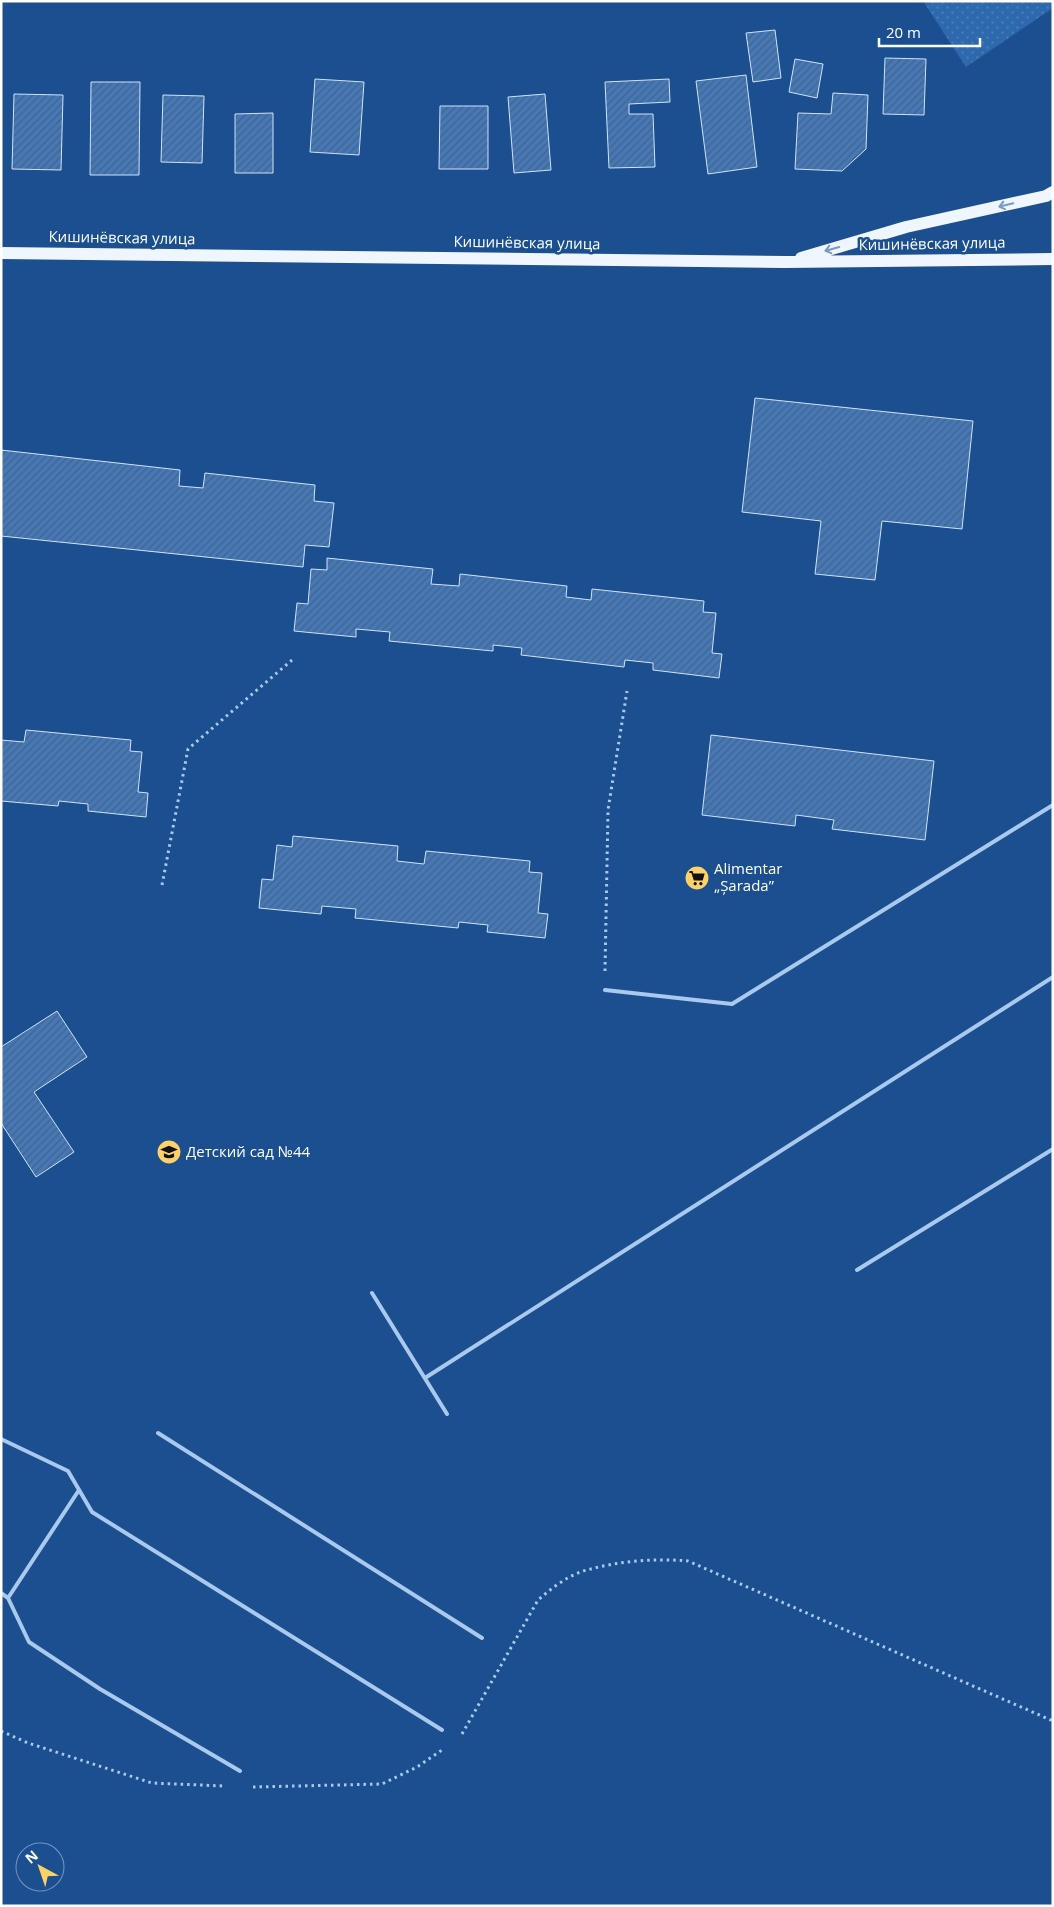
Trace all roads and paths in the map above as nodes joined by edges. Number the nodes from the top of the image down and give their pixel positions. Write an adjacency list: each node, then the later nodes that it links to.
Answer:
1 (1053, 192): 4 (main road, one-way to 4)
2 (1, 253): 4 (main road, Кишинёвская улица)
3 (1053, 259): 4 (main road, Кишинёвская улица)
4 (785, 262)
5 (292, 660): 8 (path)
6 (627, 691): 10 (path)
7 (1053, 805): 10 (lane)
8 (162, 885)
9 (1053, 977): 14 (lane)
10 (605, 990)
11 (1053, 1149): 12 (lane)
12 (857, 1270)
13 (372, 1293): 14 (lane)
14 (425, 1378): 15 (lane)
15 (447, 1414)
16 (158, 1433): 21 (lane)
17 (1, 1439): 18 (lane)
18 (79, 1490): 20 (lane); 24 (lane)
19 (1, 1593): 20 (lane)
20 (8, 1598): 27 (lane)
21 (482, 1638)
22 (1053, 1721): 25 (path)
23 (1, 1730): 28 (path)
24 (442, 1730)
25 (460, 1737)
26 (446, 1747): 29 (path)
27 (240, 1771)
28 (228, 1786)
29 (248, 1787)

